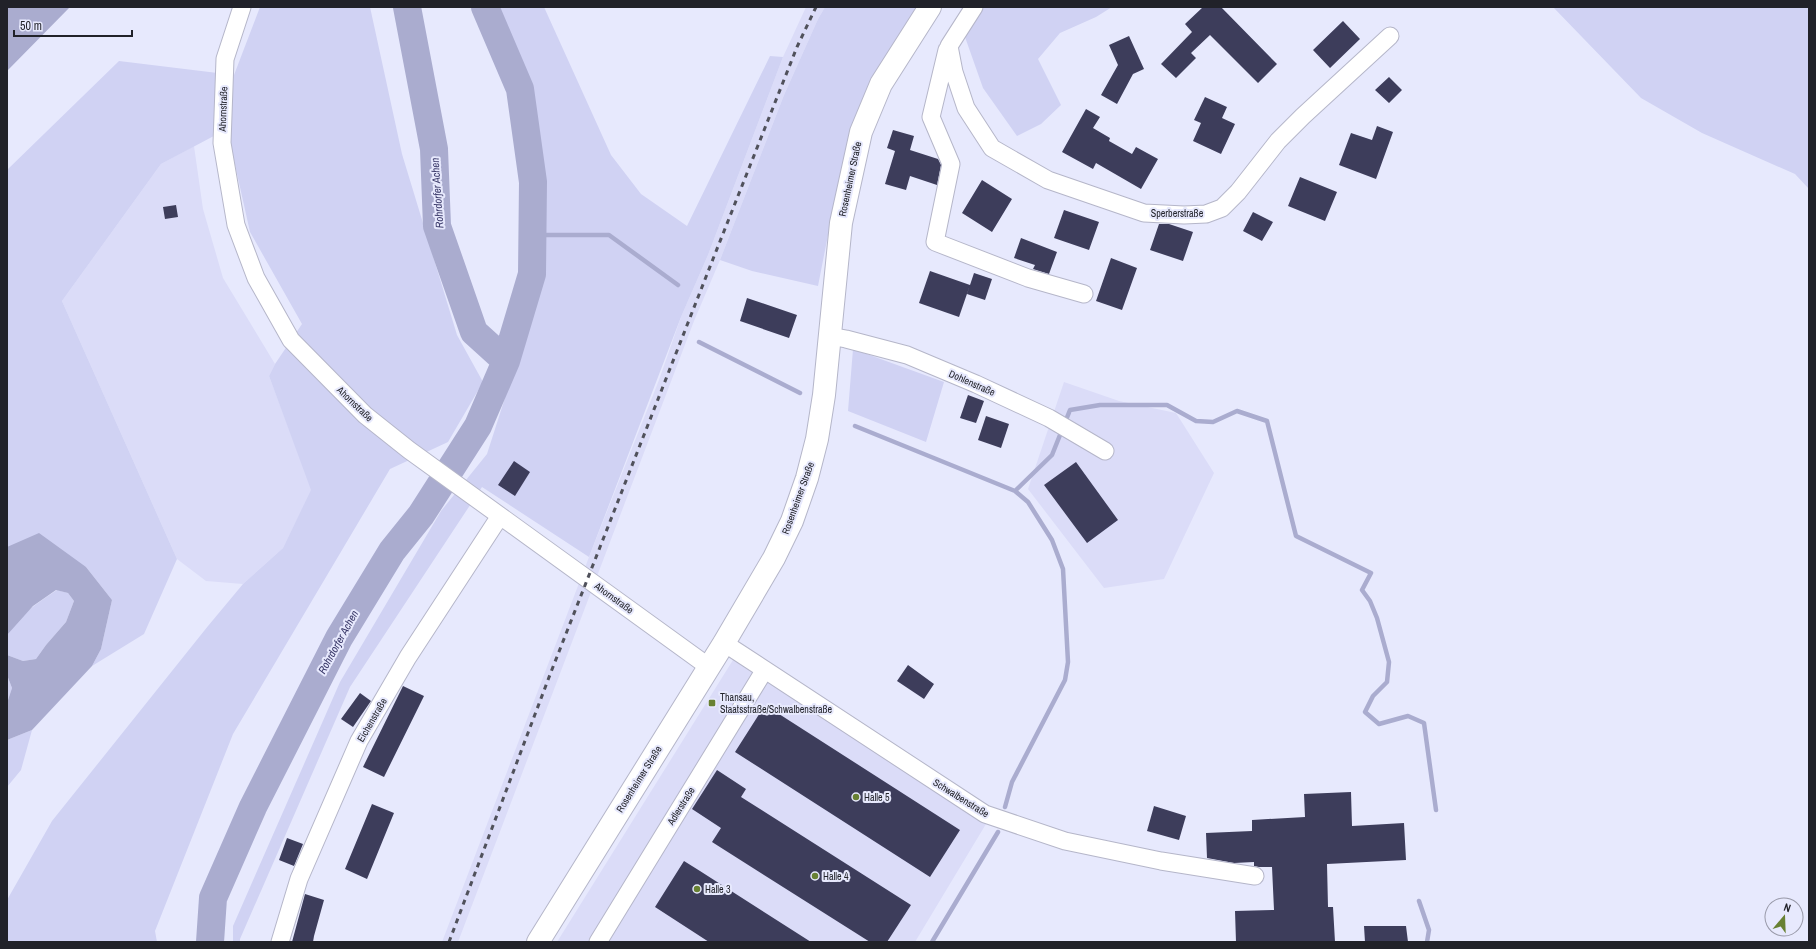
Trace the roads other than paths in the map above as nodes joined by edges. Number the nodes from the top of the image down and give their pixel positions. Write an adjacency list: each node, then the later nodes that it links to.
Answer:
1 (242, 7): 9 (street, Ahornstraße)
2 (930, 7): 7 (main road, Rosenheimer Straße)
3 (974, 7): 5 (street)
4 (1390, 36): 5 (street, Sperberstraße)
5 (949, 46): 6 (street)
6 (1084, 294)
7 (830, 336): 8 (street, Dohlenstraße); 10 (main road, Rosenheimer Straße)
8 (1105, 451)
9 (500, 516): 11 (street, Ahornstraße); 14 (street, Eichenstraße)
10 (724, 643): 11 (main road, Rosenheimer Straße); 12 (street, Schwalbenstraße)
11 (709, 667): 15 (main road, Rosenheimer Straße)
12 (764, 671): 13 (street, Schwalbenstraße); 16 (street, Adlerstraße)
13 (1255, 876)
14 (280, 942)
15 (538, 942)
16 (598, 942)

